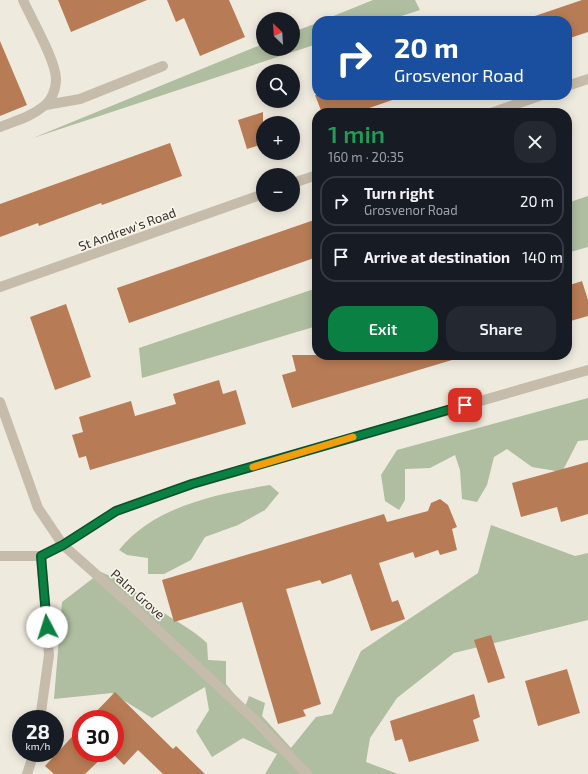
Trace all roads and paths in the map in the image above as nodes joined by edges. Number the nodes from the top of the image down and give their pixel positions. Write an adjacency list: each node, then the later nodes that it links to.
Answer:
1 (23, 0): 6 (street)
2 (163, 66): 6 (street)
3 (588, 79): 4 (street)
4 (572, 84)
5 (528, 100): 7 (street)
6 (46, 105): 8 (street)
7 (505, 108)
8 (0, 127)
9 (312, 177): 10 (street)
10 (300, 181)
11 (256, 197): 12 (street, St Andrew's Road)
12 (0, 288)
13 (588, 370): 15 (street)
14 (0, 402): 15 (street, Palm Grove)
15 (63, 545): 17 (street); 21 (street, Palm Grove)
16 (0, 556): 17 (street)
17 (41, 556): 18 (street)
18 (41, 710)
19 (31, 762): 20 (street)
20 (26, 774)
21 (307, 774)

